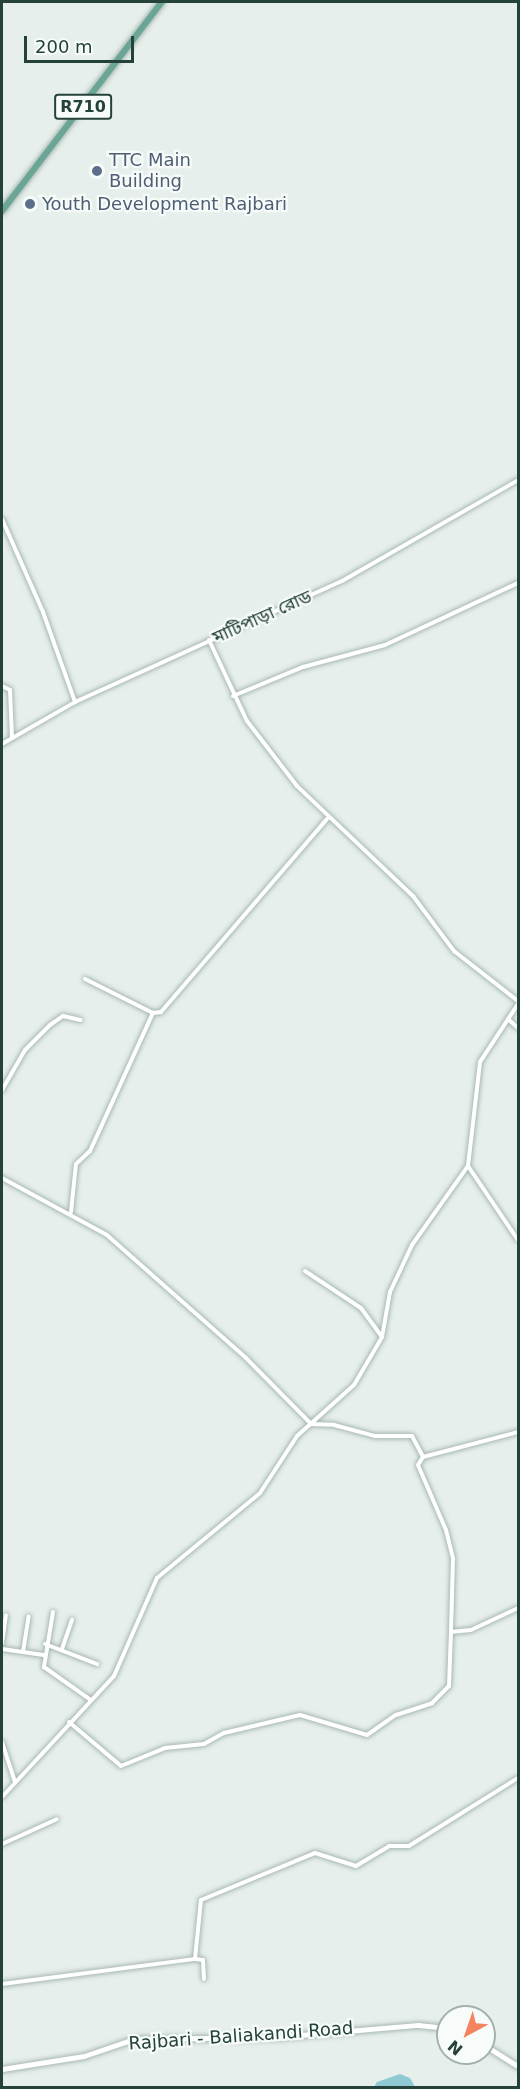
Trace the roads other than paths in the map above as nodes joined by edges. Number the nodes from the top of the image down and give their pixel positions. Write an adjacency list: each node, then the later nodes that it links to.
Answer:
1 (162, 2): 2 (main road, R710)
2 (2, 211)
3 (519, 480): 6 (street, মাটিপাড়া রোড)
4 (2, 519): 9 (street)
5 (519, 583): 8 (street)
6 (209, 640): 8 (street); 9 (street, মাটিপাড়া রোড)
7 (2, 686): 10 (street)
8 (233, 696): 12 (street)
9 (75, 702): 10 (street, মাটিপাড়া রোড)
10 (12, 736): 11 (street, মাটিপাড়া রোড)
11 (2, 744)
12 (327, 819): 14 (street); 15 (street)
13 (85, 979): 15 (street)
14 (519, 1002): 16 (street)
15 (153, 1013): 22 (street)
16 (508, 1018): 18 (street); 20 (street)
17 (81, 1020): 19 (street)
18 (519, 1028)
19 (2, 1090)
20 (468, 1166): 23 (street); 25 (street)
21 (2, 1178): 22 (street)
22 (71, 1212): 26 (street)
23 (519, 1240)
24 (304, 1271): 25 (street)
25 (382, 1337): 26 (street)
26 (311, 1424): 28 (street); 42 (street)
27 (519, 1432): 28 (street)
28 (423, 1457): 34 (street)
29 (519, 1608): 34 (street)
30 (53, 1612): 36 (street)
31 (6, 1615): 35 (street)
32 (29, 1616): 39 (street)
33 (72, 1620): 38 (street)
34 (451, 1632): 43 (street)
35 (2, 1643)
36 (45, 1644): 38 (street); 40 (street)
37 (2, 1649): 39 (street)
38 (62, 1649): 41 (street)
39 (23, 1652): 40 (street)
40 (44, 1655): 42 (street)
41 (97, 1664)
42 (92, 1700): 43 (street)
43 (69, 1722): 46 (street)
44 (2, 1742): 46 (street)
45 (519, 1778): 50 (street)
46 (15, 1782): 47 (street)
47 (2, 1797)
48 (57, 1819): 49 (street)
49 (2, 1845)
50 (195, 1959): 51 (street); 52 (street)
51 (204, 1979)
52 (2, 1984)
53 (436, 2027): 56 (main road, Rajbari - Baliakandi Road)
54 (496, 2052): 55 (main road)
55 (519, 2066)
56 (2, 2069)

